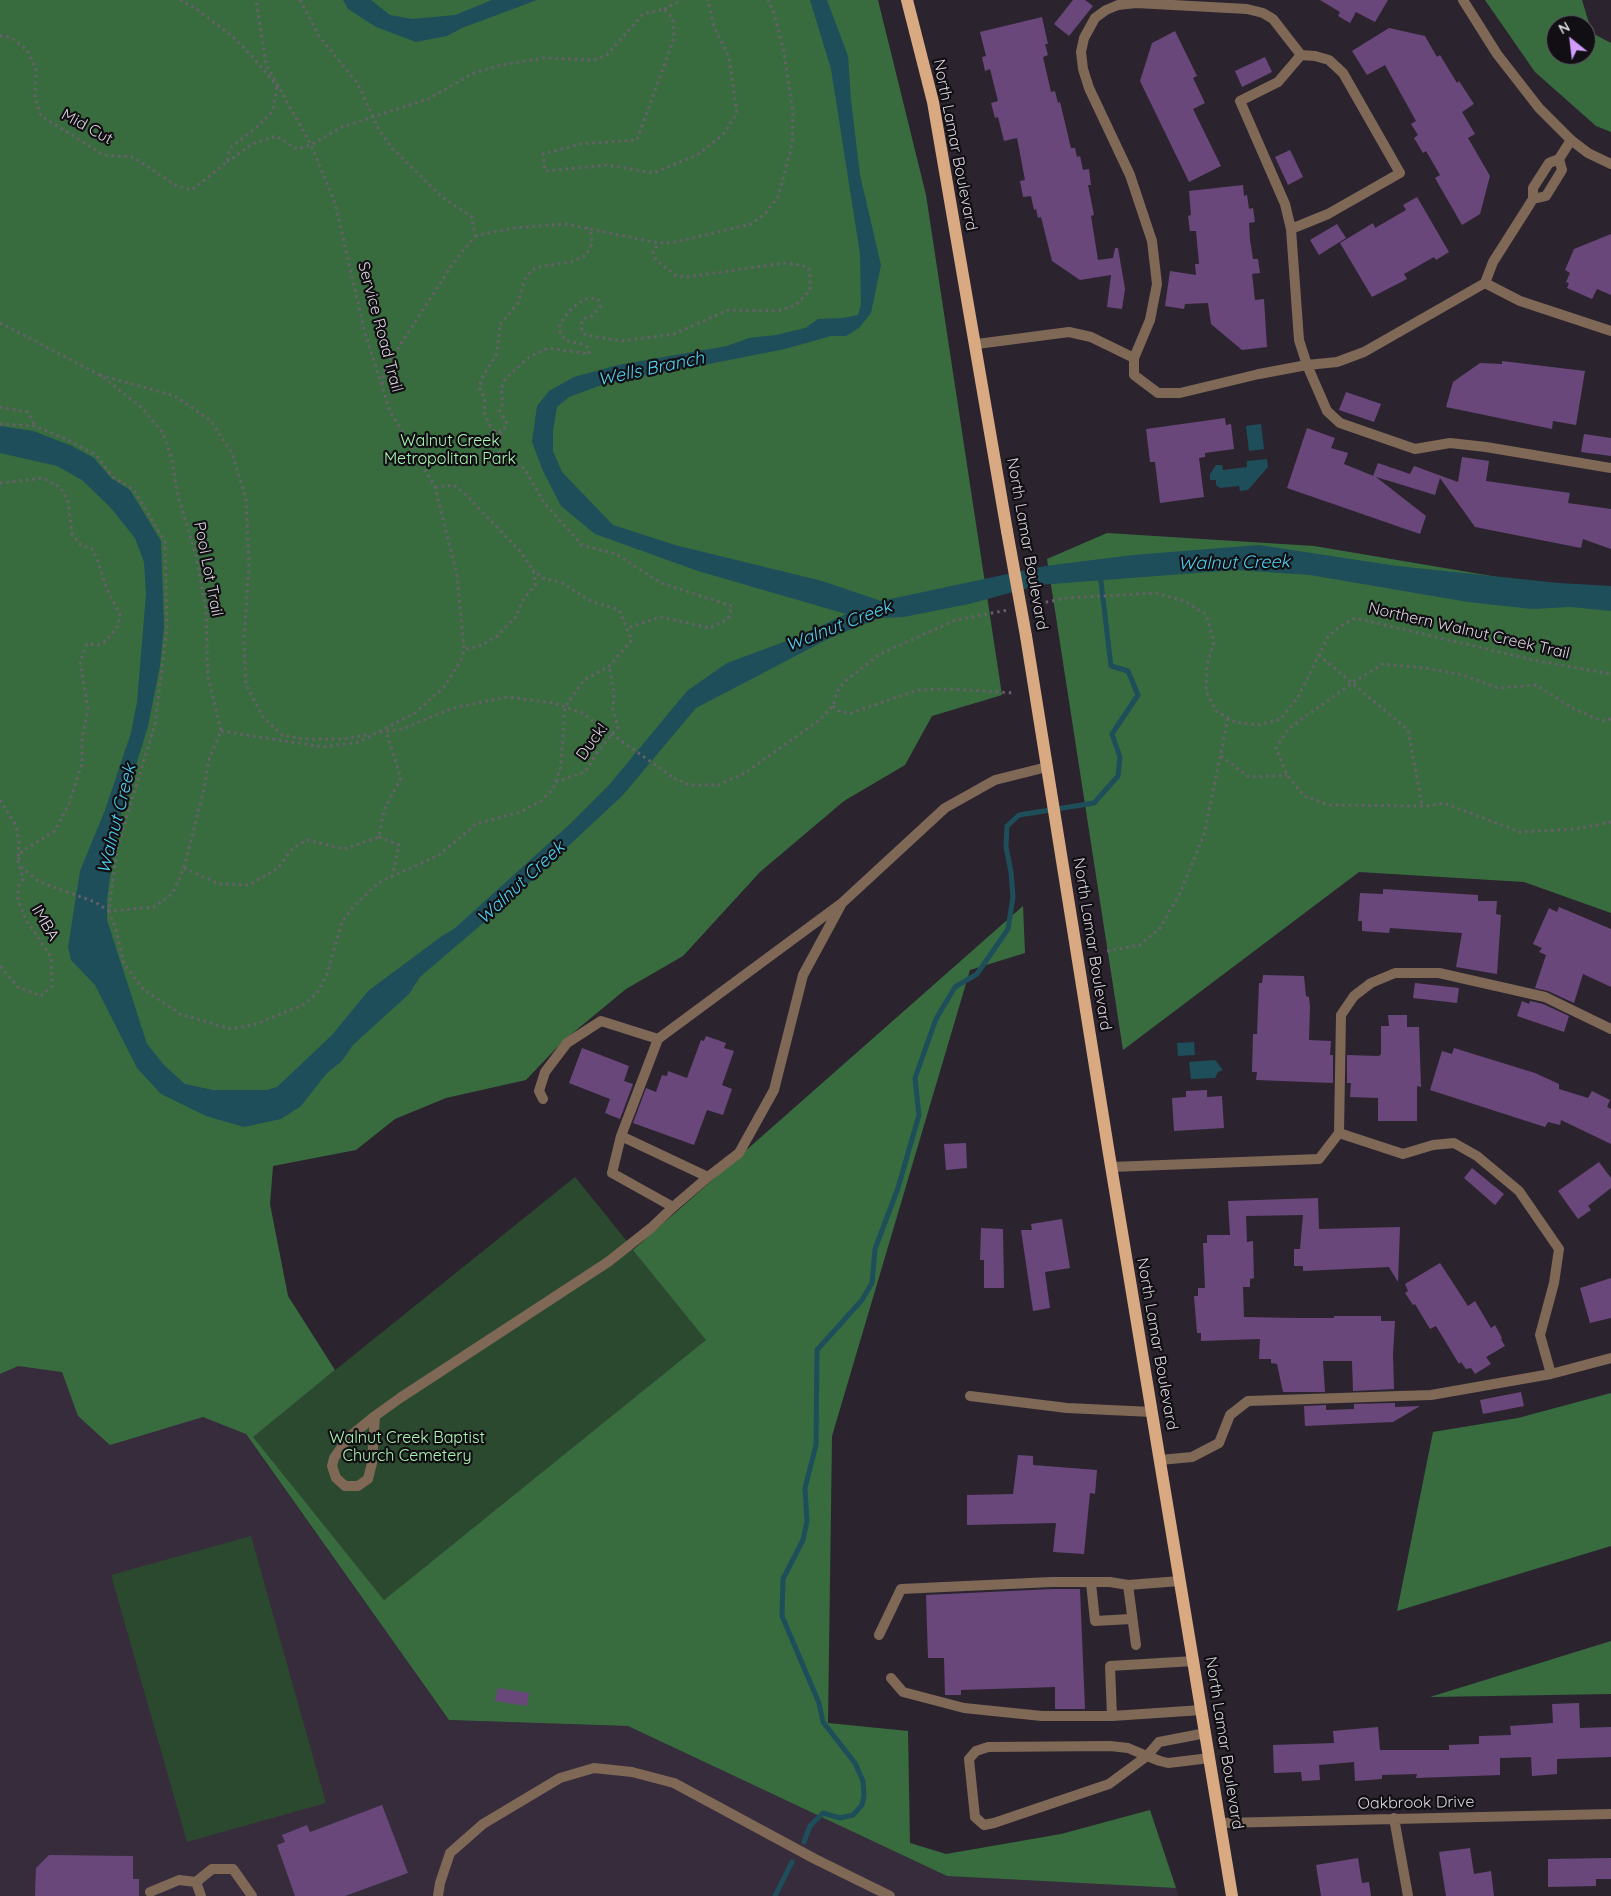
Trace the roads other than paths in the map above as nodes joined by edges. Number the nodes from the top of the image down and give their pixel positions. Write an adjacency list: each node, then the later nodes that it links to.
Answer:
1 (907, 0): 11 (main road, North Lamar Boulevard)
2 (1463, 0): 4 (street)
3 (1301, 55): 8 (street); 8 (street); 12 (street)
4 (1572, 140): 5 (street); 6 (street)
5 (1559, 159): 7 (street); 7 (street)
6 (1611, 164)
7 (1533, 199): 9 (street)
8 (1291, 229): 13 (street)
9 (1486, 283): 10 (street); 13 (street)
10 (1611, 331)
11 (977, 344): 12 (street); 15 (main road, North Lamar Boulevard, bridge)
12 (1134, 358): 13 (street)
13 (1307, 365): 14 (street)
14 (1611, 468)
15 (1047, 770): 16 (street); 22 (main road, North Lamar Boulevard)
16 (842, 903): 18 (street); 23 (street)
17 (1611, 1029): 20 (street)
18 (658, 1039): 19 (street); 21 (street)
19 (543, 1099)
20 (1339, 1133): 22 (street); 26 (street)
21 (621, 1136): 23 (street); 24 (street)
22 (1111, 1168): 28 (main road, North Lamar Boulevard)
23 (708, 1177): 24 (street)
24 (673, 1207): 29 (street)
25 (1611, 1358): 26 (street)
26 (1551, 1374): 30 (street)
27 (970, 1396): 28 (street)
28 (1152, 1412): 30 (main road, North Lamar Boulevard)
29 (375, 1416): 29 (street)
30 (1160, 1460): 31 (main road, North Lamar Boulevard)
31 (1180, 1581): 33 (street); 37 (main road, North Lamar Boulevard)
32 (1091, 1583): 33 (street); 34 (street); 35 (street)
33 (1128, 1585): 34 (street)
34 (1131, 1619): 36 (street)
35 (879, 1635)
36 (1136, 1645)
37 (1194, 1661): 39 (main road, North Lamar Boulevard); 40 (street)
38 (891, 1678): 40 (street)
39 (1202, 1710): 40 (street); 41 (main road, North Lamar Boulevard)
40 (1112, 1716)
41 (1206, 1733): 42 (street); 43 (main road, North Lamar Boulevard)
42 (1147, 1756): 42 (street); 43 (street)
43 (1210, 1758): 46 (main road, North Lamar Boulevard)
44 (1611, 1814): 45 (street, Oakbrook Drive)
45 (1394, 1818): 46 (street, Oakbrook Drive); 54 (street)
46 (1221, 1823): 53 (main road, North Lamar Boulevard)
47 (196, 1882): 48 (street); 49 (street); 50 (street)
48 (150, 1892)
49 (201, 1896)
50 (252, 1896)
51 (438, 1896): 52 (street)
52 (890, 1896)
53 (1232, 1896)
54 (1408, 1896)

